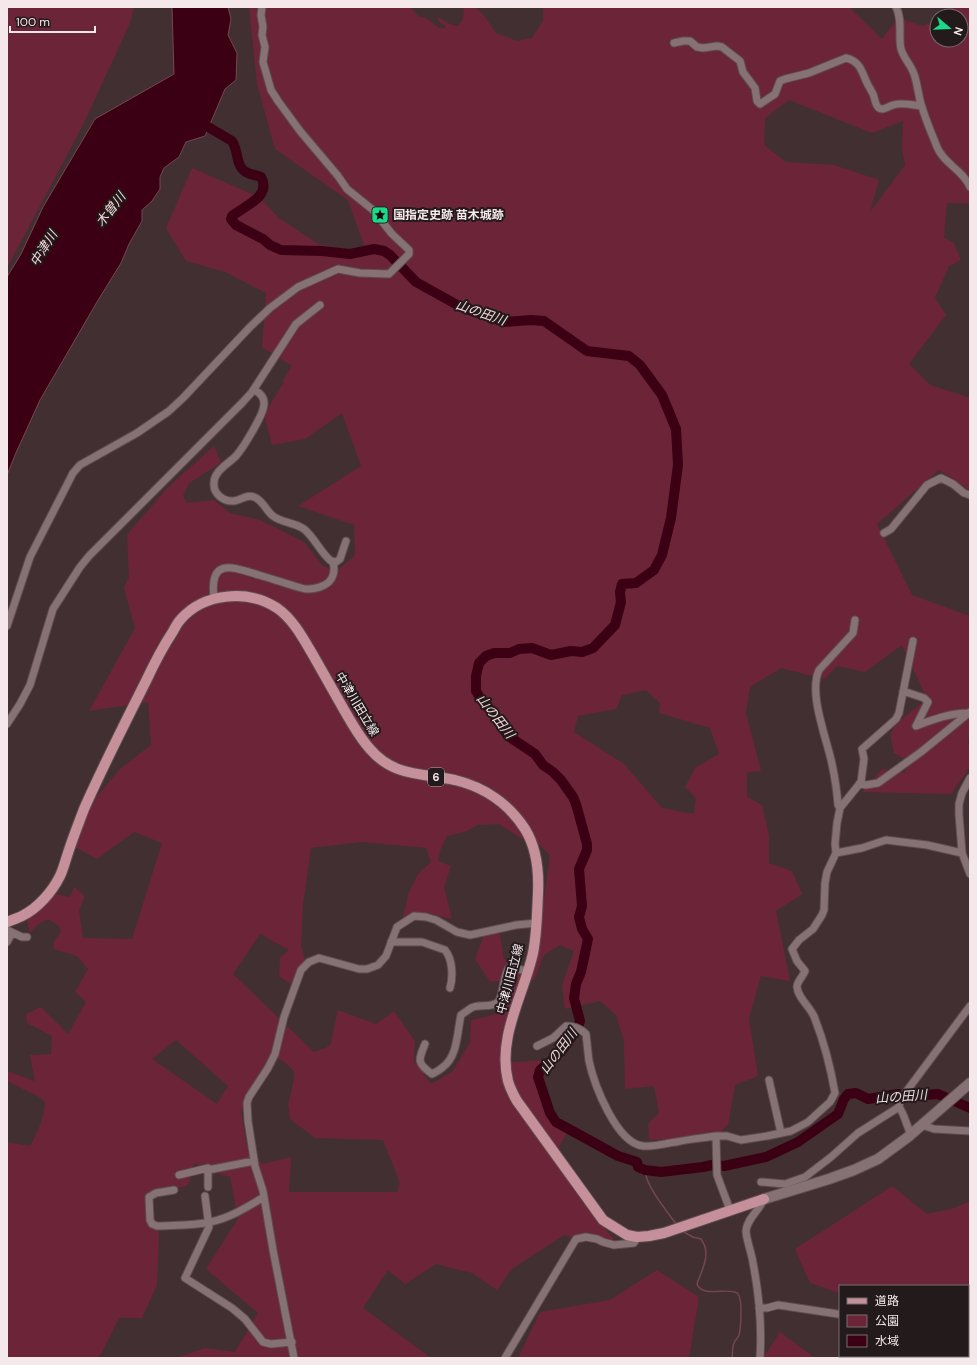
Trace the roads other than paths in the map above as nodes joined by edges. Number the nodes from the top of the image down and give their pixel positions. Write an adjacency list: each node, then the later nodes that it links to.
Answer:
1 (262, 7): 14 (street)
2 (896, 7): 4 (street)
3 (674, 43): 4 (street)
4 (921, 106): 5 (street)
5 (970, 187)
6 (320, 305): 7 (street)
7 (254, 389): 11 (street); 18 (street)
8 (970, 495): 9 (street)
9 (884, 533)
10 (346, 541): 11 (street)
11 (333, 562): 12 (street)
12 (214, 598): 25 (main road, 中津川田立線 / 6); 26 (main road, 中津川田立線 / 6)
13 (855, 620): 21 (street)
14 (7, 626)
15 (913, 642): 16 (street)
16 (903, 691): 17 (street); 20 (street)
17 (969, 713): 20 (street)
18 (7, 724)
19 (970, 778): 23 (street)
20 (859, 784): 21 (street)
21 (840, 808): 22 (street)
22 (836, 853): 23 (street); 41 (street)
23 (962, 853): 24 (street)
24 (970, 874)
25 (7, 922)
26 (537, 923): 30 (street); 31 (main road, 中津川田立線 / 6)
27 (10, 932): 28 (street); 29 (street)
28 (27, 938)
29 (7, 942)
30 (391, 942): 32 (street); 44 (street)
31 (528, 971): 34 (street); 55 (main road, 中津川田立線 / 6)
32 (450, 988)
33 (970, 1006): 38 (street)
34 (425, 1044)
35 (538, 1046): 43 (street)
36 (769, 1080): 41 (street)
37 (970, 1083): 39 (street)
38 (899, 1107): 42 (street); 47 (street)
39 (922, 1125): 40 (street); 42 (street)
40 (970, 1131)
41 (781, 1133): 43 (street)
42 (911, 1134): 52 (street)
43 (716, 1136): 53 (street)
44 (254, 1161): 45 (street); 51 (street)
45 (208, 1170): 46 (street); 48 (street)
46 (178, 1174)
47 (761, 1182)
48 (208, 1187)
49 (174, 1190): 54 (street)
50 (205, 1196): 54 (street)
51 (264, 1197): 54 (street); 58 (street)
52 (764, 1199): 53 (main road, 中津川田立線 / 6); 56 (street)
53 (730, 1210): 55 (main road, 中津川田立線 / 6)
54 (209, 1222): 58 (street)
55 (637, 1237): 60 (street)
56 (759, 1308): 57 (street); 61 (street)
57 (838, 1314)
58 (292, 1342): 59 (street)
59 (294, 1358)
60 (505, 1358)
61 (760, 1358)

